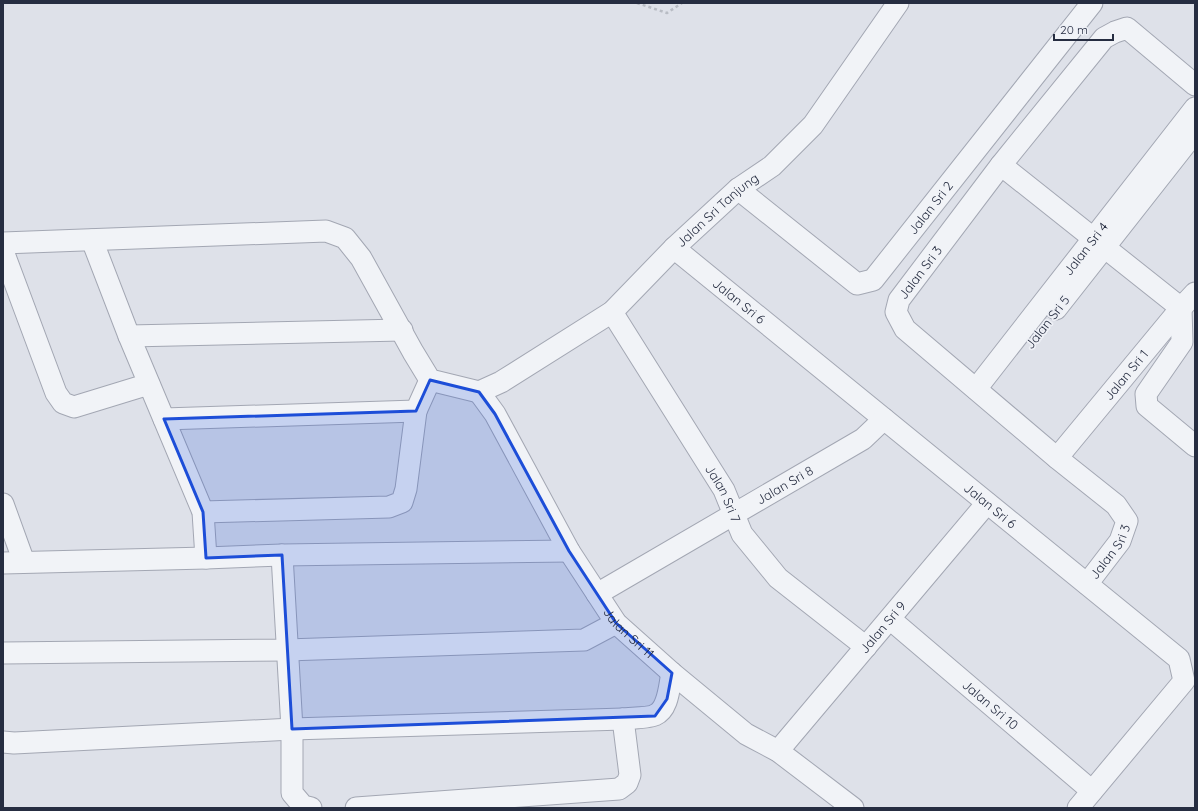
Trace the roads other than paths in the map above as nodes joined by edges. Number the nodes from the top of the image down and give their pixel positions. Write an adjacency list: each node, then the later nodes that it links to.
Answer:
1 (898, 3): 7 (street, Jalan Sri Tanjung)
2 (1092, 3): 7 (street, Jalan Sri 2)
3 (1195, 84): 6 (street, Jalan Sri 3)
4 (1195, 108): 10 (street, Jalan Sri 4)
5 (1195, 132): 10 (street, Jalan Sri 5)
6 (1001, 165): 10 (street); 21 (street, Jalan Sri 3)
7 (738, 188): 11 (street, Jalan Sri Tanjung)
8 (92, 240): 9 (street); 16 (street); 17 (street)
9 (3, 242)
10 (1099, 243): 14 (street); 21 (street, Jalan Sri 5)
11 (674, 248): 15 (street, Jalan Sri Tanjung); 23 (street, Jalan Sri 6)
12 (3, 251): 19 (street)
13 (1195, 293): 14 (street, Jalan Sri 1)
14 (1181, 308): 25 (street); 26 (street, Jalan Sri 1)
15 (612, 312): 20 (street, Jalan Sri Tanjung); 30 (street, Jalan Sri 7)
16 (402, 330): 17 (street); 18 (street)
17 (129, 336): 19 (street)
18 (430, 380): 20 (street); 22 (street)
19 (149, 384): 24 (street)
20 (479, 392): 31 (street, Jalan Sri 11)
21 (982, 394): 26 (street, Jalan Sri 3)
22 (416, 411): 24 (street); 29 (street)
23 (884, 418): 27 (street, Jalan Sri 6); 30 (street, Jalan Sri 8)
24 (164, 419): 29 (street)
25 (1195, 446)
26 (1057, 458): 36 (street, Jalan Sri 3)
27 (987, 503): 36 (street, Jalan Sri 6); 38 (street, Jalan Sri 9)
28 (3, 504): 34 (street)
29 (203, 512): 33 (street)
30 (733, 515): 37 (street, Jalan Sri 8); 40 (street, Jalan Sri 7)
31 (569, 551): 32 (street); 37 (street, Jalan Sri 11)
32 (282, 555): 33 (street); 41 (street)
33 (206, 558): 34 (street)
34 (24, 562): 35 (street)
35 (3, 563)
36 (1087, 584): 48 (street, Jalan Sri 6)
37 (597, 594): 39 (street, Jalan Sri 11)
38 (890, 619): 40 (street, Jalan Sri 9); 48 (street, Jalan Sri 10)
39 (616, 623): 41 (street); 43 (street, Jalan Sri 11)
40 (866, 647): 47 (street, Jalan Sri 9)
41 (287, 650): 42 (street); 45 (street)
42 (3, 653)
43 (672, 673): 44 (street); 47 (street, Jalan Sri 11)
44 (623, 719): 45 (street); 50 (street)
45 (292, 729): 46 (street); 49 (street)
46 (3, 742)
47 (778, 751): 51 (street, Jalan Sri 11)
48 (1092, 791): 52 (street)
49 (311, 808)
50 (356, 808)
51 (853, 808)
52 (1078, 808)

